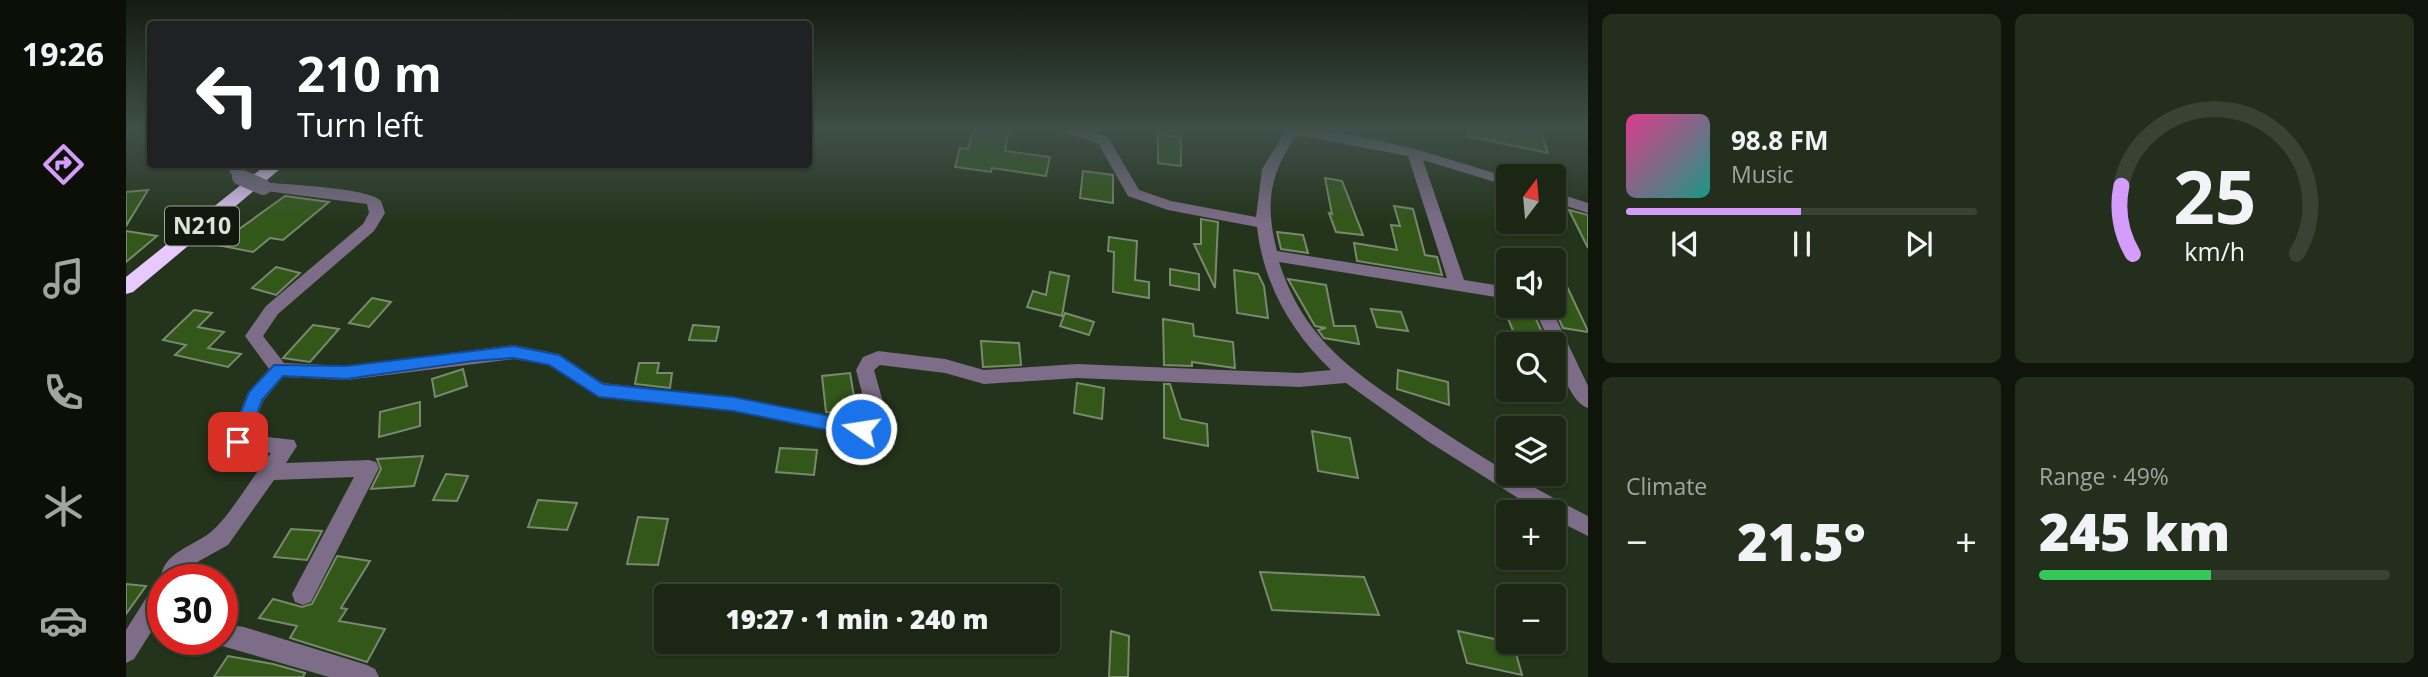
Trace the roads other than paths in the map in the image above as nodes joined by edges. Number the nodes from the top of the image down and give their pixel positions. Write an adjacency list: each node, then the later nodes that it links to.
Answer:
1 (1115, 161): 10 (street)
2 (1275, 161): 10 (street)
3 (1417, 161): 12 (street)
4 (1439, 161): 7 (street)
5 (273, 168): 13 (highway, N210)
6 (236, 171): 16 (street, bridge)
7 (1496, 178)
8 (1566, 201): 9 (street)
9 (1588, 208)
10 (1264, 223): 11 (street)
11 (1267, 255): 12 (street); 17 (street)
12 (1457, 283): 14 (street)
13 (126, 287)
14 (1496, 291)
15 (1548, 318): 18 (street)
16 (279, 370): 17 (street); 19 (street)
17 (1352, 376): 20 (street)
18 (1588, 401)
19 (269, 472): 21 (street); 22 (street)
20 (1588, 527)
21 (180, 564)
22 (303, 594)
23 (147, 629): 25 (street)
24 (238, 638): 26 (street)
25 (126, 650)
26 (367, 677)

